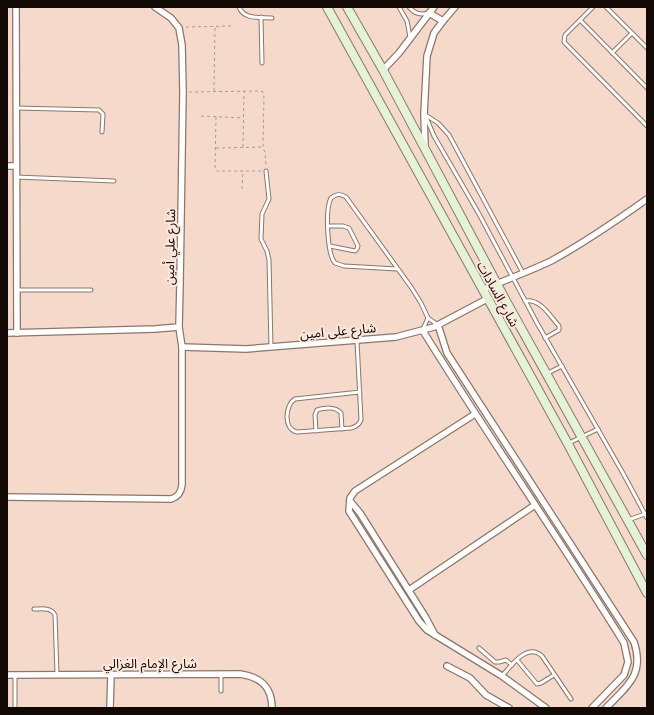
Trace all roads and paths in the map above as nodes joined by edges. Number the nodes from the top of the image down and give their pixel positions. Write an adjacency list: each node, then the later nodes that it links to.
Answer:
1 (16, 7): 30 (street)
2 (154, 7): 19 (street)
3 (240, 7): 13 (lane)
4 (327, 7): 57 (main road, شارع السادات)
5 (347, 7): 25 (main road, شارع السادات)
6 (399, 7): 21 (lane)
7 (409, 7): 12 (lane)
8 (434, 7): 12 (street)
9 (455, 7): 16 (street)
10 (593, 7): 15 (lane)
11 (606, 7): 20 (lane)
12 (429, 13): 16 (street); 21 (street)
13 (261, 17): 14 (lane); 24 (lane)
14 (272, 18)
15 (580, 20): 23 (lane); 35 (lane)
16 (443, 21): 31 (street)
17 (214, 26): 18 (path); 19 (path); 28 (path)
18 (232, 26)
19 (179, 28): 27 (street, شارع علي أمين)
20 (632, 33): 22 (lane); 23 (lane)
21 (410, 38): 25 (street)
22 (647, 48)
23 (612, 53): 26 (lane)
24 (262, 63)
25 (383, 70): 40 (main road, شارع السادات)
26 (647, 88)
27 (183, 92): 28 (path); 64 (street, شارع علي أمين)
28 (214, 92): 29 (path)
29 (244, 92): 34 (path); 38 (path)
30 (16, 108): 36 (lane); 42 (street)
31 (424, 114): 40 (street); 52 (lane); 53 (lane)
32 (201, 116): 33 (path)
33 (216, 117): 34 (path); 39 (path)
34 (243, 118): 37 (path)
35 (646, 123)
36 (102, 132)
37 (242, 147): 38 (path); 39 (path)
38 (263, 147): 44 (path)
39 (215, 148): 43 (path)
40 (425, 149): 54 (main road, شارع السادات)
41 (7, 166): 42 (street)
42 (16, 166): 45 (street)
43 (243, 171): 44 (path); 47 (path)
44 (266, 171): 71 (lane)
45 (16, 177): 46 (lane); 55 (street)
46 (114, 180)
47 (242, 189)
48 (647, 199): 52 (street)
49 (328, 226): 50 (lane); 50 (lane); 51 (lane)
50 (330, 246): 51 (lane)
51 (398, 269): 62 (lane)
52 (523, 273): 53 (street)
53 (513, 278): 54 (street); 59 (lane)
54 (497, 284): 57 (street); 60 (main road, شارع السادات)
55 (17, 290): 56 (lane); 67 (street)
56 (91, 290)
57 (482, 290): 58 (main road, شارع السادات)
58 (487, 299): 61 (main road, شارع السادات); 63 (street, شارع على امين)
59 (525, 301): 68 (lane); 68 (lane)
60 (510, 308): 61 (main road); 73 (main road, شارع السادات)
61 (496, 315): 80 (main road, شارع السادات)
62 (428, 318): 63 (lane); 65 (lane)
63 (438, 325): 65 (street, شارع على امين); 81 (street)
64 (179, 327): 67 (street); 70 (street, شارع علي أمين)
65 (423, 331): 69 (street, شارع على امين); 75 (street)
66 (7, 333): 67 (street)
67 (17, 333)
68 (545, 338): 72 (lane)
69 (357, 341): 71 (street, شارع على امين); 74 (lane)
70 (182, 348): 71 (street, شارع على امين); 83 (street, شارع علي أمين)
71 (271, 348)
72 (562, 366): 73 (lane); 77 (lane)
73 (546, 374): 79 (main road, شارع السادات)
74 (360, 392): 76 (lane); 78 (lane)
75 (475, 414): 82 (street); 84 (street)
76 (342, 429): 78 (lane); 78 (lane)
77 (598, 429): 79 (lane); 86 (lane)
78 (316, 431)
79 (582, 437): 80 (lane); 88 (main road, شارع السادات)
80 (568, 444): 93 (main road, شارع السادات)
81 (507, 446): 82 (street); 89 (street)
82 (500, 450): 85 (street)
83 (7, 497)
84 (350, 501): 92 (street); 95 (street)
85 (535, 505): 90 (street); 92 (street)
86 (645, 514): 87 (lane); 88 (lane)
87 (647, 518)
88 (628, 520): 91 (main road, شارع السادات)
89 (570, 542): 90 (street); 115 (street)
90 (563, 546): 114 (street)
91 (647, 555)
92 (409, 590): 95 (street)
93 (647, 594)
94 (34, 609): 100 (lane)
95 (435, 635): 106 (street)
96 (479, 648): 98 (lane)
97 (517, 660): 98 (lane); 105 (lane); 105 (lane)
98 (512, 665): 106 (lane)
99 (447, 666): 112 (street)
100 (57, 674): 101 (street, شارع الإمام الغزالي); 104 (street, شارع الإمام الغزالي)
101 (110, 674): 102 (street, شارع الإمام الغزالي); 110 (street)
102 (221, 674): 107 (lane); 111 (street, شارع الإمام الغزالي)
103 (7, 675): 104 (street, شارع الإمام الغزالي)
104 (15, 675): 109 (lane)
105 (554, 675): 108 (lane)
106 (502, 676): 113 (street)
107 (221, 691)
108 (571, 699)
109 (15, 708)
110 (110, 708)
111 (272, 708)
112 (509, 708)
113 (546, 708)
114 (592, 708)
115 (606, 708)

